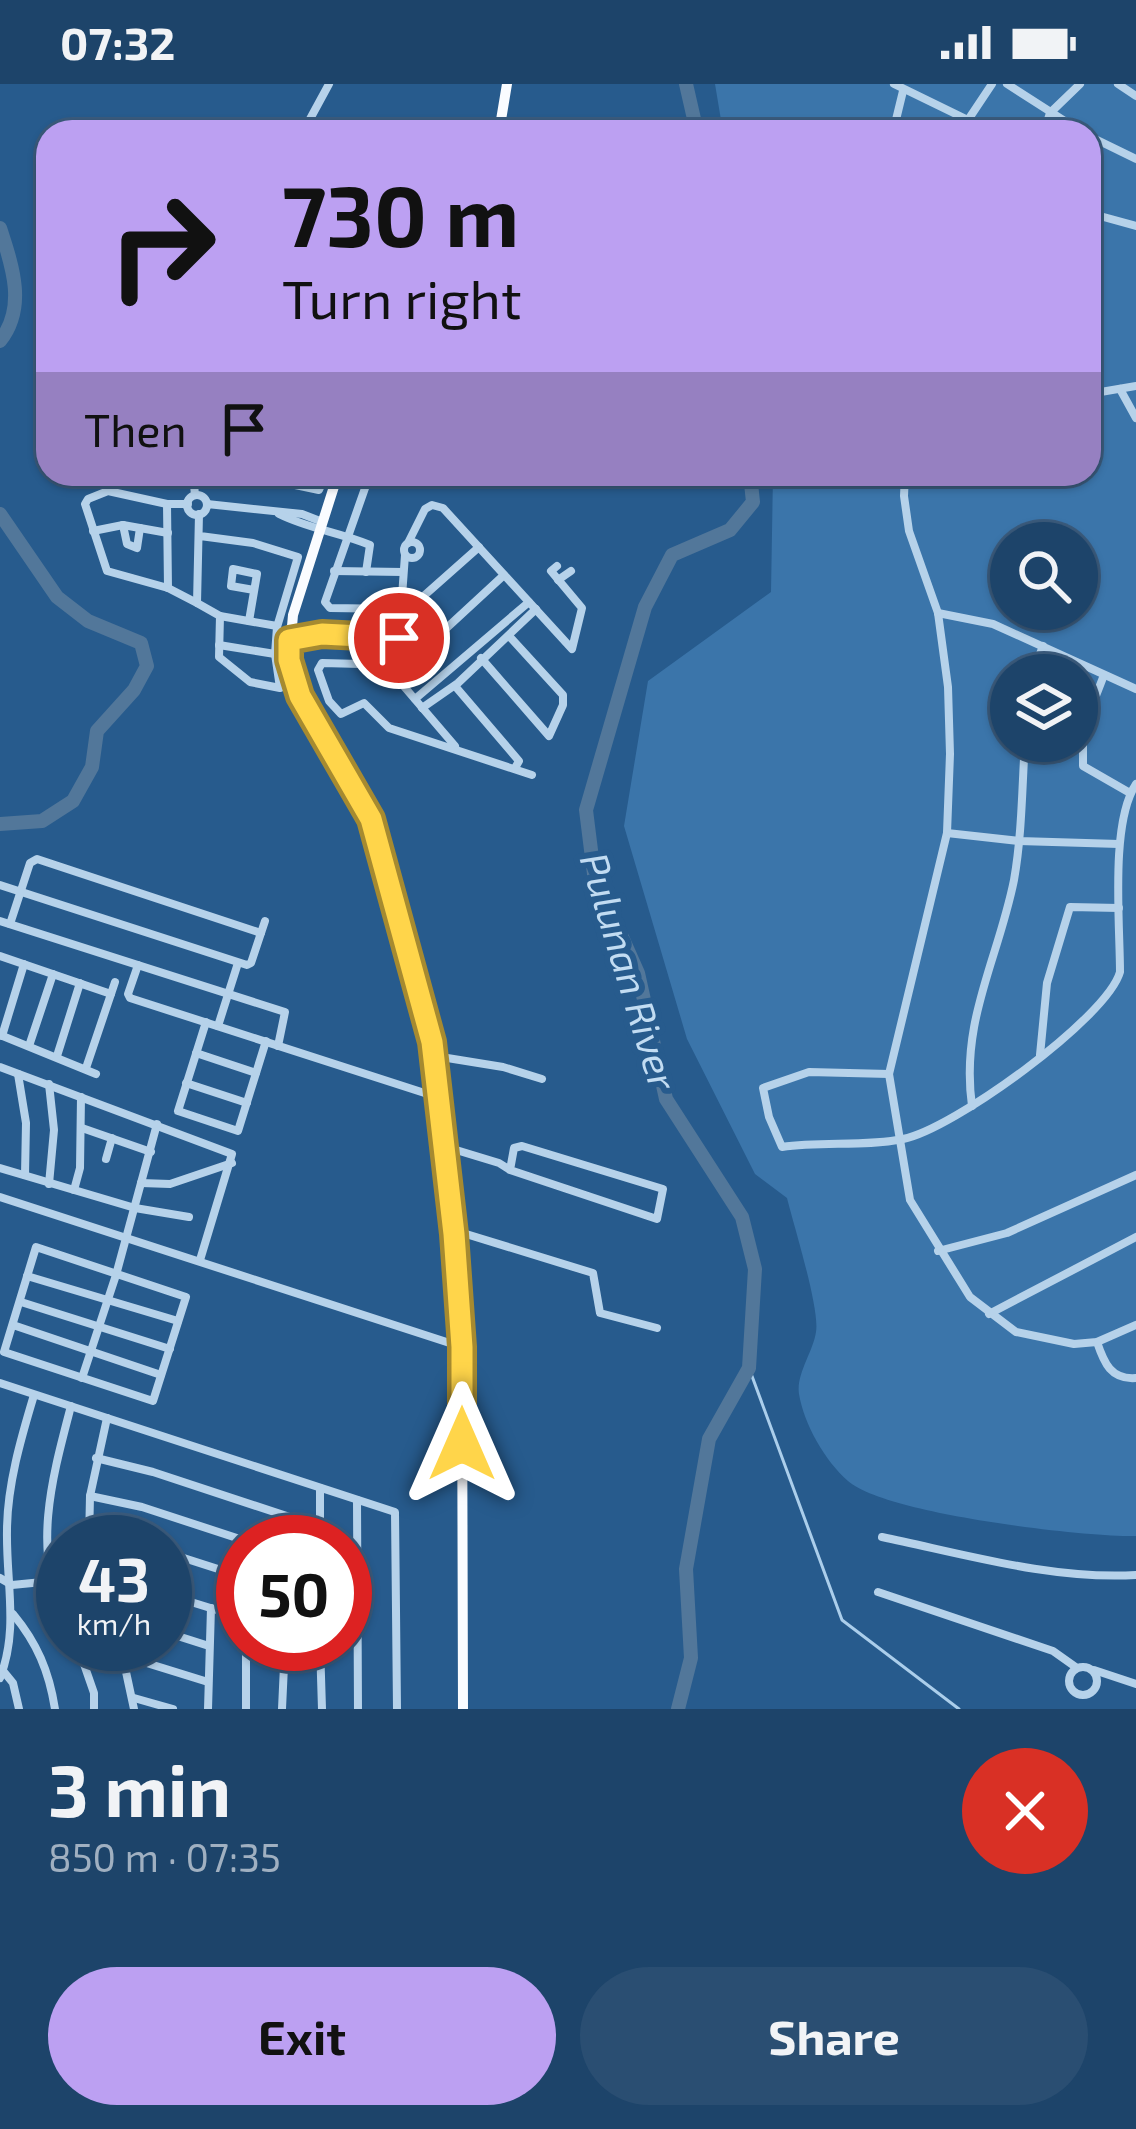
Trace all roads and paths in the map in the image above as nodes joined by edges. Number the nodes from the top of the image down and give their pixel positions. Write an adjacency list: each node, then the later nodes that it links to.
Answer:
1 (329, 84): 11 (street)
2 (507, 84): 12 (main road)
3 (894, 84): 8 (street)
4 (992, 84): 14 (street)
5 (1007, 84): 10 (street)
6 (1080, 84): 10 (street)
7 (1118, 84): 9 (street)
8 (903, 91): 13 (street); 14 (street)
9 (1136, 96)
10 (1050, 113): 15 (street); 16 (street)
11 (310, 119)
12 (501, 120)
13 (896, 120)
14 (968, 120)
15 (1048, 120)
16 (1062, 120)
17 (1101, 142): 18 (street)
18 (1136, 159)
19 (1101, 216): 20 (street)
20 (1136, 226)
21 (1136, 386): 22 (street)
22 (1120, 389): 23 (street); 24 (street)
23 (1101, 392)
24 (1136, 418)
25 (107, 486): 30 (street)
26 (194, 486): 31 (street)
27 (333, 486): 37 (main road)
28 (365, 486): 41 (street)
29 (904, 486): 58 (street)
30 (108, 490): 32 (street); 39 (street)
31 (195, 495): 33 (street); 34 (street)
32 (167, 504): 33 (street); 40 (street)
33 (188, 504): 35 (street)
34 (207, 504): 35 (street); 37 (street)
35 (199, 514): 42 (street)
36 (123, 525): 38 (street); 38 (street); 39 (street)
37 (318, 526): 41 (street); 61 (main road)
38 (140, 528): 40 (street)
39 (94, 531): 53 (street)
40 (168, 532): 53 (street)
41 (346, 535): 47 (street); 49 (street)
42 (200, 536): 55 (street); 61 (street)
43 (408, 543): 44 (street); 45 (street); 45 (street)
44 (479, 547): 51 (street); 57 (street)
45 (405, 555): 50 (street)
46 (556, 566): 52 (street)
47 (334, 571): 49 (street); 57 (street)
48 (571, 571): 52 (street)
49 (365, 572): 50 (street)
50 (404, 572): 57 (street)
51 (504, 575): 56 (street); 69 (street)
52 (558, 580): 56 (street)
53 (168, 588): 55 (street)
54 (254, 590): 60 (street)
55 (197, 603): 59 (street)
56 (532, 605): 62 (street); 73 (street)
57 (400, 613): 63 (street)
58 (938, 613): 65 (street); 80 (street)
59 (220, 616): 60 (street); 64 (street)
60 (249, 621): 61 (street)
61 (286, 631): 63 (street); 66 (street); 107 (main road)
62 (509, 636): 68 (street); 68 (street)
63 (399, 638): 69 (street)
64 (219, 645): 66 (street); 66 (street)
65 (1043, 646): 67 (street); 70 (street)
66 (274, 654)
67 (1040, 654)
68 (482, 658): 71 (street)
69 (400, 662): 73 (street); 75 (street)
70 (1104, 674): 72 (street); 79 (street)
71 (455, 686): 74 (street); 77 (street)
72 (1136, 688)
73 (415, 699): 74 (street)
74 (422, 708): 75 (street)
75 (456, 747): 77 (street)
76 (1024, 762): 81 (street)
77 (514, 768): 78 (street)
78 (532, 775)
79 (1133, 788): 82 (street)
80 (947, 833): 81 (street); 113 (street)
81 (1019, 841): 82 (street); 120 (street)
82 (1119, 844): 85 (street)
83 (0, 885): 84 (street)
84 (20, 892): 87 (street); 88 (street); 90 (street)
85 (1119, 908): 105 (street); 105 (street)
86 (265, 921): 88 (street)
87 (5, 922): 92 (street)
88 (261, 934): 90 (street)
89 (0, 956): 91 (street)
90 (238, 962): 97 (street)
91 (24, 964): 93 (street); 100 (street)
92 (138, 965): 97 (street); 98 (street)
93 (53, 974): 95 (street); 102 (street)
94 (115, 982): 96 (street)
95 (80, 983): 96 (street); 106 (street)
96 (111, 994): 109 (street)
97 (228, 994): 99 (street); 103 (street)
98 (206, 1022): 99 (street); 104 (street)
99 (218, 1026): 101 (street)
100 (1, 1035): 102 (street)
101 (266, 1042): 103 (street); 110 (street)
102 (29, 1046): 106 (street)
103 (278, 1047): 118 (street)
104 (196, 1053): 110 (street); 115 (street)
105 (1040, 1055): 120 (street)
106 (56, 1056): 109 (street)
107 (435, 1056): 114 (street); 118 (main road)
108 (0, 1066): 111 (street)
109 (86, 1068): 112 (street)
110 (256, 1073): 119 (street)
111 (18, 1074): 116 (street); 131 (street)
112 (96, 1074)
113 (889, 1074): 124 (street); 124 (street)
114 (542, 1079)
115 (186, 1083): 119 (street); 119 (street)
116 (49, 1084): 117 (street); 134 (street)
117 (81, 1096): 121 (street); 122 (street)
118 (437, 1097): 125 (main road)
119 (247, 1103)
120 (972, 1106): 124 (street)
121 (157, 1124): 126 (street); 127 (street)
122 (82, 1128): 123 (street); 135 (street)
123 (112, 1138): 126 (street); 128 (street)
124 (903, 1139): 142 (street)
125 (443, 1146): 130 (street); 139 (main road)
126 (151, 1152): 133 (street)
127 (232, 1158): 133 (street); 143 (street)
128 (106, 1159)
129 (0, 1168): 131 (street)
130 (510, 1170): 130 (street)
131 (25, 1175): 134 (street)
132 (1136, 1175): 142 (street)
133 (141, 1183): 137 (street)
134 (49, 1184): 135 (street)
135 (74, 1190): 137 (street)
136 (0, 1197): 140 (street)
137 (135, 1208): 138 (street); 140 (street)
138 (190, 1216)
139 (453, 1230): 152 (street); 155 (main road)
140 (126, 1237): 143 (street); 144 (street)
141 (1136, 1237): 148 (street)
142 (938, 1251): 148 (street)
143 (200, 1260): 155 (street)
144 (116, 1275): 145 (street); 146 (street); 149 (street)
145 (28, 1276): 146 (street); 147 (street)
146 (106, 1301): 149 (street); 153 (street)
147 (21, 1302): 150 (street); 153 (street)
148 (989, 1314): 154 (street)
149 (178, 1321): 156 (street)
150 (13, 1324): 157 (street); 159 (street)
151 (1136, 1325): 154 (street)
152 (657, 1328)
153 (97, 1329): 156 (street); 157 (street)
154 (1097, 1342): 160 (street)
155 (462, 1347): 212 (main road)
156 (170, 1349): 158 (street)
157 (92, 1351): 158 (street); 159 (street)
158 (161, 1375): 159 (street)
159 (82, 1378)
160 (1136, 1378)
161 (0, 1383): 162 (street)
162 (34, 1395): 163 (street); 169 (street)
163 (71, 1406): 164 (street); 171 (street)
164 (106, 1418): 165 (street); 166 (street)
165 (96, 1458): 168 (street); 173 (street)
166 (320, 1488): 170 (street); 174 (street)
167 (0, 1492): 169 (street)
168 (90, 1496): 172 (street); 176 (street)
169 (10, 1497): 175 (street)
170 (357, 1500): 210 (street); 211 (street)
171 (48, 1515)
172 (90, 1515)
173 (284, 1515)
174 (320, 1515)
175 (3, 1532): 181 (street)
176 (216, 1532)
177 (882, 1537): 178 (street)
178 (1136, 1575)
179 (0, 1578): 181 (street)
180 (36, 1583): 181 (street)
181 (12, 1585): 186 (street)
182 (878, 1592): 189 (street)
183 (192, 1602): 184 (street)
184 (211, 1608): 185 (street); 188 (street)
185 (216, 1610)
186 (12, 1613): 197 (street); 202 (street)
187 (192, 1641): 188 (street)
188 (209, 1646): 198 (street)
189 (1077, 1668): 190 (street); 190 (street)
190 (1092, 1670): 199 (street)
191 (86, 1671): 203 (street)
192 (128, 1671): 200 (street)
193 (172, 1671): 198 (street)
194 (246, 1671): 207 (street)
195 (284, 1671): 208 (street)
196 (321, 1671): 209 (street)
197 (2, 1674): 201 (street)
198 (208, 1682): 206 (street)
199 (1136, 1684)
200 (134, 1697): 204 (street); 205 (street)
201 (19, 1709)
202 (55, 1709)
203 (94, 1709)
204 (134, 1709)
205 (173, 1709)
206 (208, 1709)
207 (245, 1709)
208 (282, 1709)
209 (322, 1709)
210 (358, 1709)
211 (397, 1709)
212 (463, 1709)

